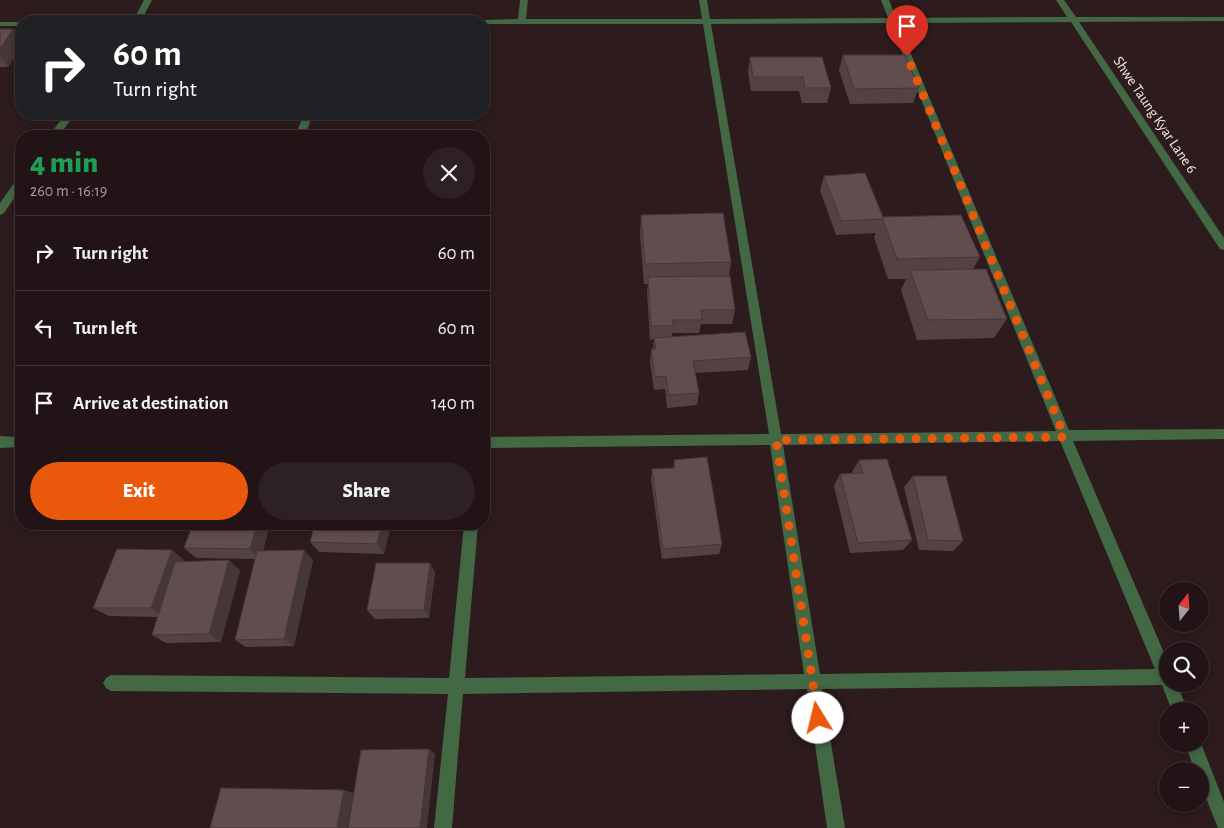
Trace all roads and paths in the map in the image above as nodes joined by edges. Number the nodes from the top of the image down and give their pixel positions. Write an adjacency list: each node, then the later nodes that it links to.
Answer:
1 (148, 0): 6 (street)
2 (524, 0): 11 (street)
3 (703, 0): 9 (street)
4 (885, 0): 10 (street)
5 (1060, 0): 7 (street, Shwe Taung Kyar Lane 6)
6 (139, 15)
7 (1073, 19): 8 (street); 10 (street); 17 (street, Shwe Taung Kyar Lane 6)
8 (1224, 19)
9 (706, 20): 10 (street); 11 (street); 20 (street)
10 (892, 20): 19 (street)
11 (522, 21): 12 (street)
12 (490, 22)
13 (0, 24): 14 (street)
14 (15, 24)
15 (15, 189): 16 (street)
16 (0, 210)
17 (1224, 246)
18 (1224, 434): 19 (street)
19 (1065, 437): 20 (street); 25 (street)
20 (776, 440): 23 (street); 27 (street)
21 (0, 442): 22 (street)
22 (15, 442)
23 (490, 443)
24 (470, 530): 29 (street)
25 (1159, 661)
26 (1159, 680): 27 (street)
27 (812, 681): 29 (street); 33 (street)
28 (111, 683): 29 (street)
29 (456, 686): 32 (street)
30 (1195, 752): 31 (street)
31 (1224, 823)
32 (443, 828)
33 (836, 828)

